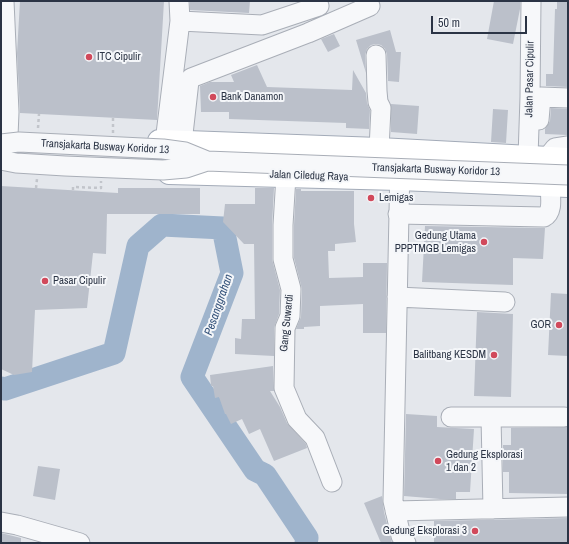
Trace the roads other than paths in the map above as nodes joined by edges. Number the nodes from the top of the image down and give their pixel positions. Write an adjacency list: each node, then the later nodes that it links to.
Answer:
1 (4, 1): 10 (street)
2 (179, 1): 6 (street)
3 (531, 1): 8 (street, Jalan Pasar Cipulir)
4 (319, 6): 6 (street)
5 (370, 6): 11 (street)
6 (180, 21): 11 (street)
7 (376, 54): 13 (street)
8 (536, 97): 9 (street); 15 (street, Jalan Pasar Cipulir)
9 (568, 98)
10 (8, 138): 17 (street, Transjakarta Busway Koridor 13, bridge)
11 (173, 142): 13 (main road); 19 (main road, Jalan Ciledug Raya)
12 (568, 146): 15 (street)
13 (379, 149): 14 (main road)
14 (401, 150): 15 (main road); 20 (street)
15 (537, 157): 16 (main road)
16 (568, 159)
17 (207, 161): 18 (street, Transjakarta Busway Koridor 13, bridge); 21 (street, Transjakarta Busway Koridor 13, bridge)
18 (5, 165)
19 (286, 176): 20 (main road, Jalan Ciledug Raya); 28 (street, Gang Suwardi)
20 (400, 179): 21 (main road, Jalan Ciledug Raya); 22 (street)
21 (562, 182): 22 (street)
22 (398, 214): 23 (street)
23 (396, 297): 24 (street); 31 (street)
24 (505, 302)
25 (451, 417): 26 (street)
26 (491, 417): 27 (street); 30 (street)
27 (564, 417)
28 (332, 482)
29 (568, 507): 30 (street)
30 (493, 509): 31 (street)
31 (395, 511): 34 (street)
32 (1, 522): 33 (street)
33 (80, 543)
34 (406, 543)

